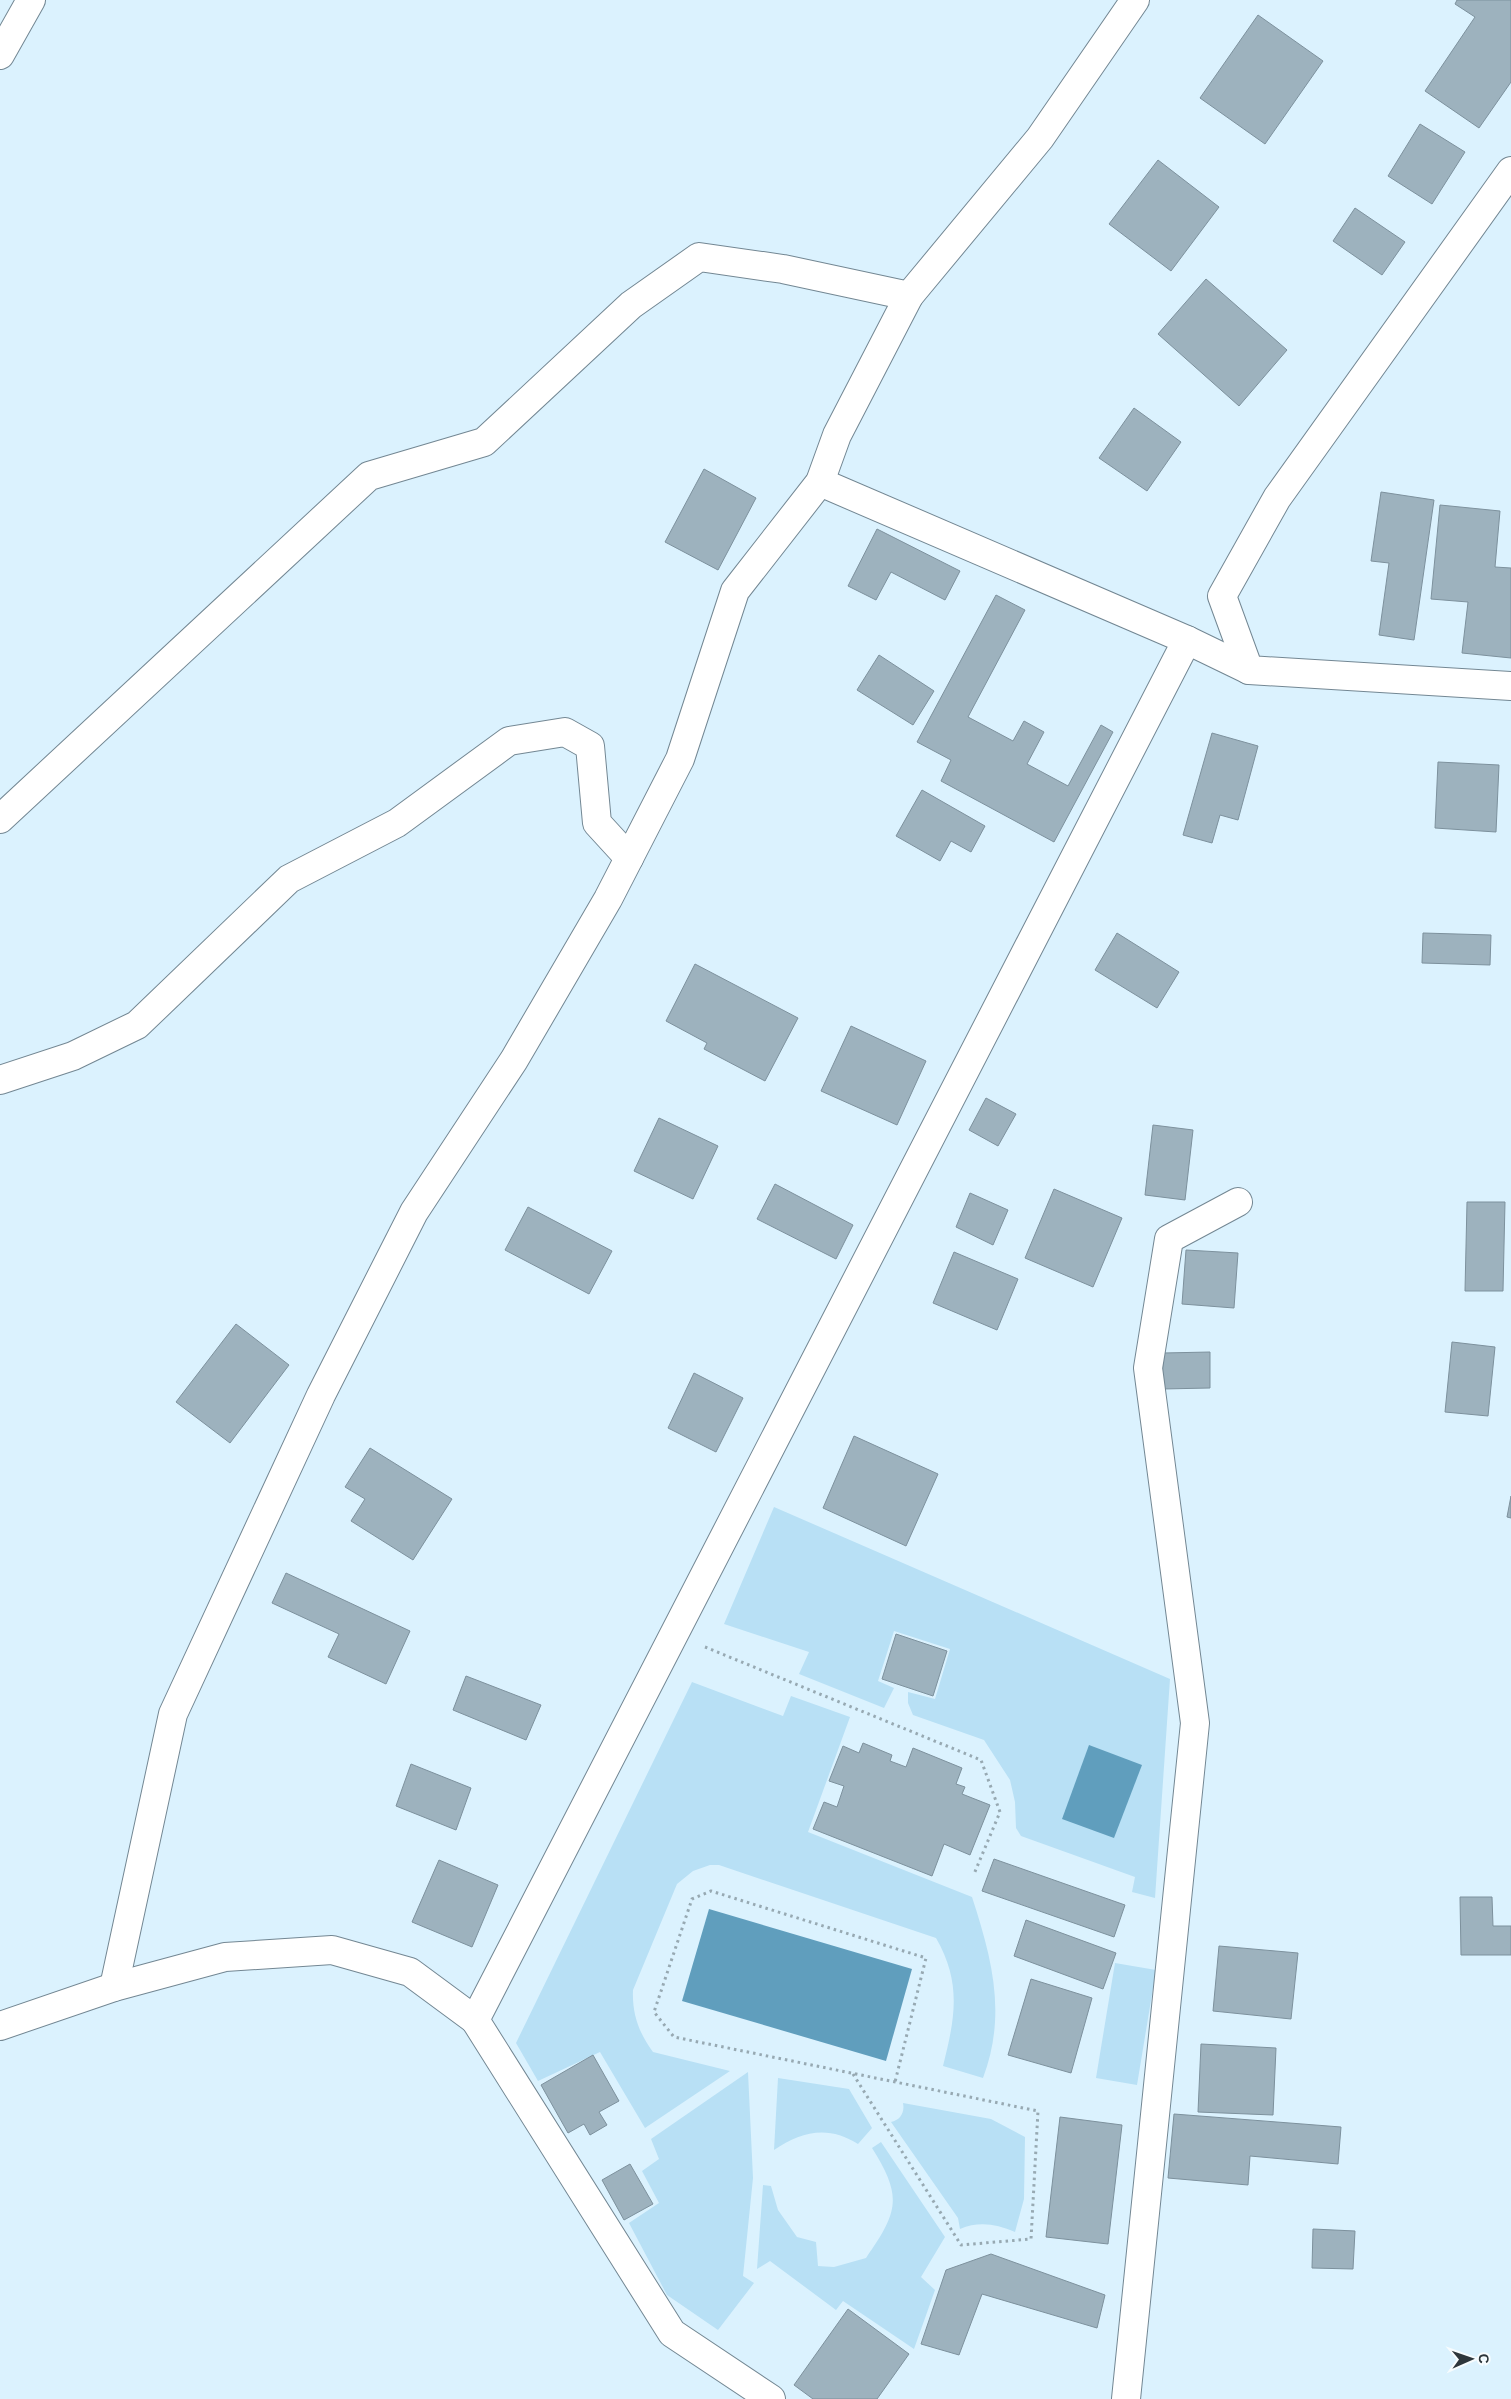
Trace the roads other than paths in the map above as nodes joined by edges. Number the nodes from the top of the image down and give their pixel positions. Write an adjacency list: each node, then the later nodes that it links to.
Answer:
1 (31, 0): 3 (street)
2 (1134, 0): 5 (street)
3 (0, 55)
4 (1511, 172): 8 (street)
5 (909, 296): 6 (street); 10 (street)
6 (820, 482): 7 (street); 11 (street)
7 (1186, 640): 8 (street); 15 (street)
8 (1249, 670): 9 (street)
9 (1511, 686)
10 (0, 819)
11 (629, 858): 12 (street); 14 (street)
12 (0, 1080)
13 (1238, 1202): 18 (street)
14 (114, 1987): 15 (street); 16 (street)
15 (475, 2020): 17 (street)
16 (0, 2026)
17 (771, 2399)
18 (1126, 2399)

